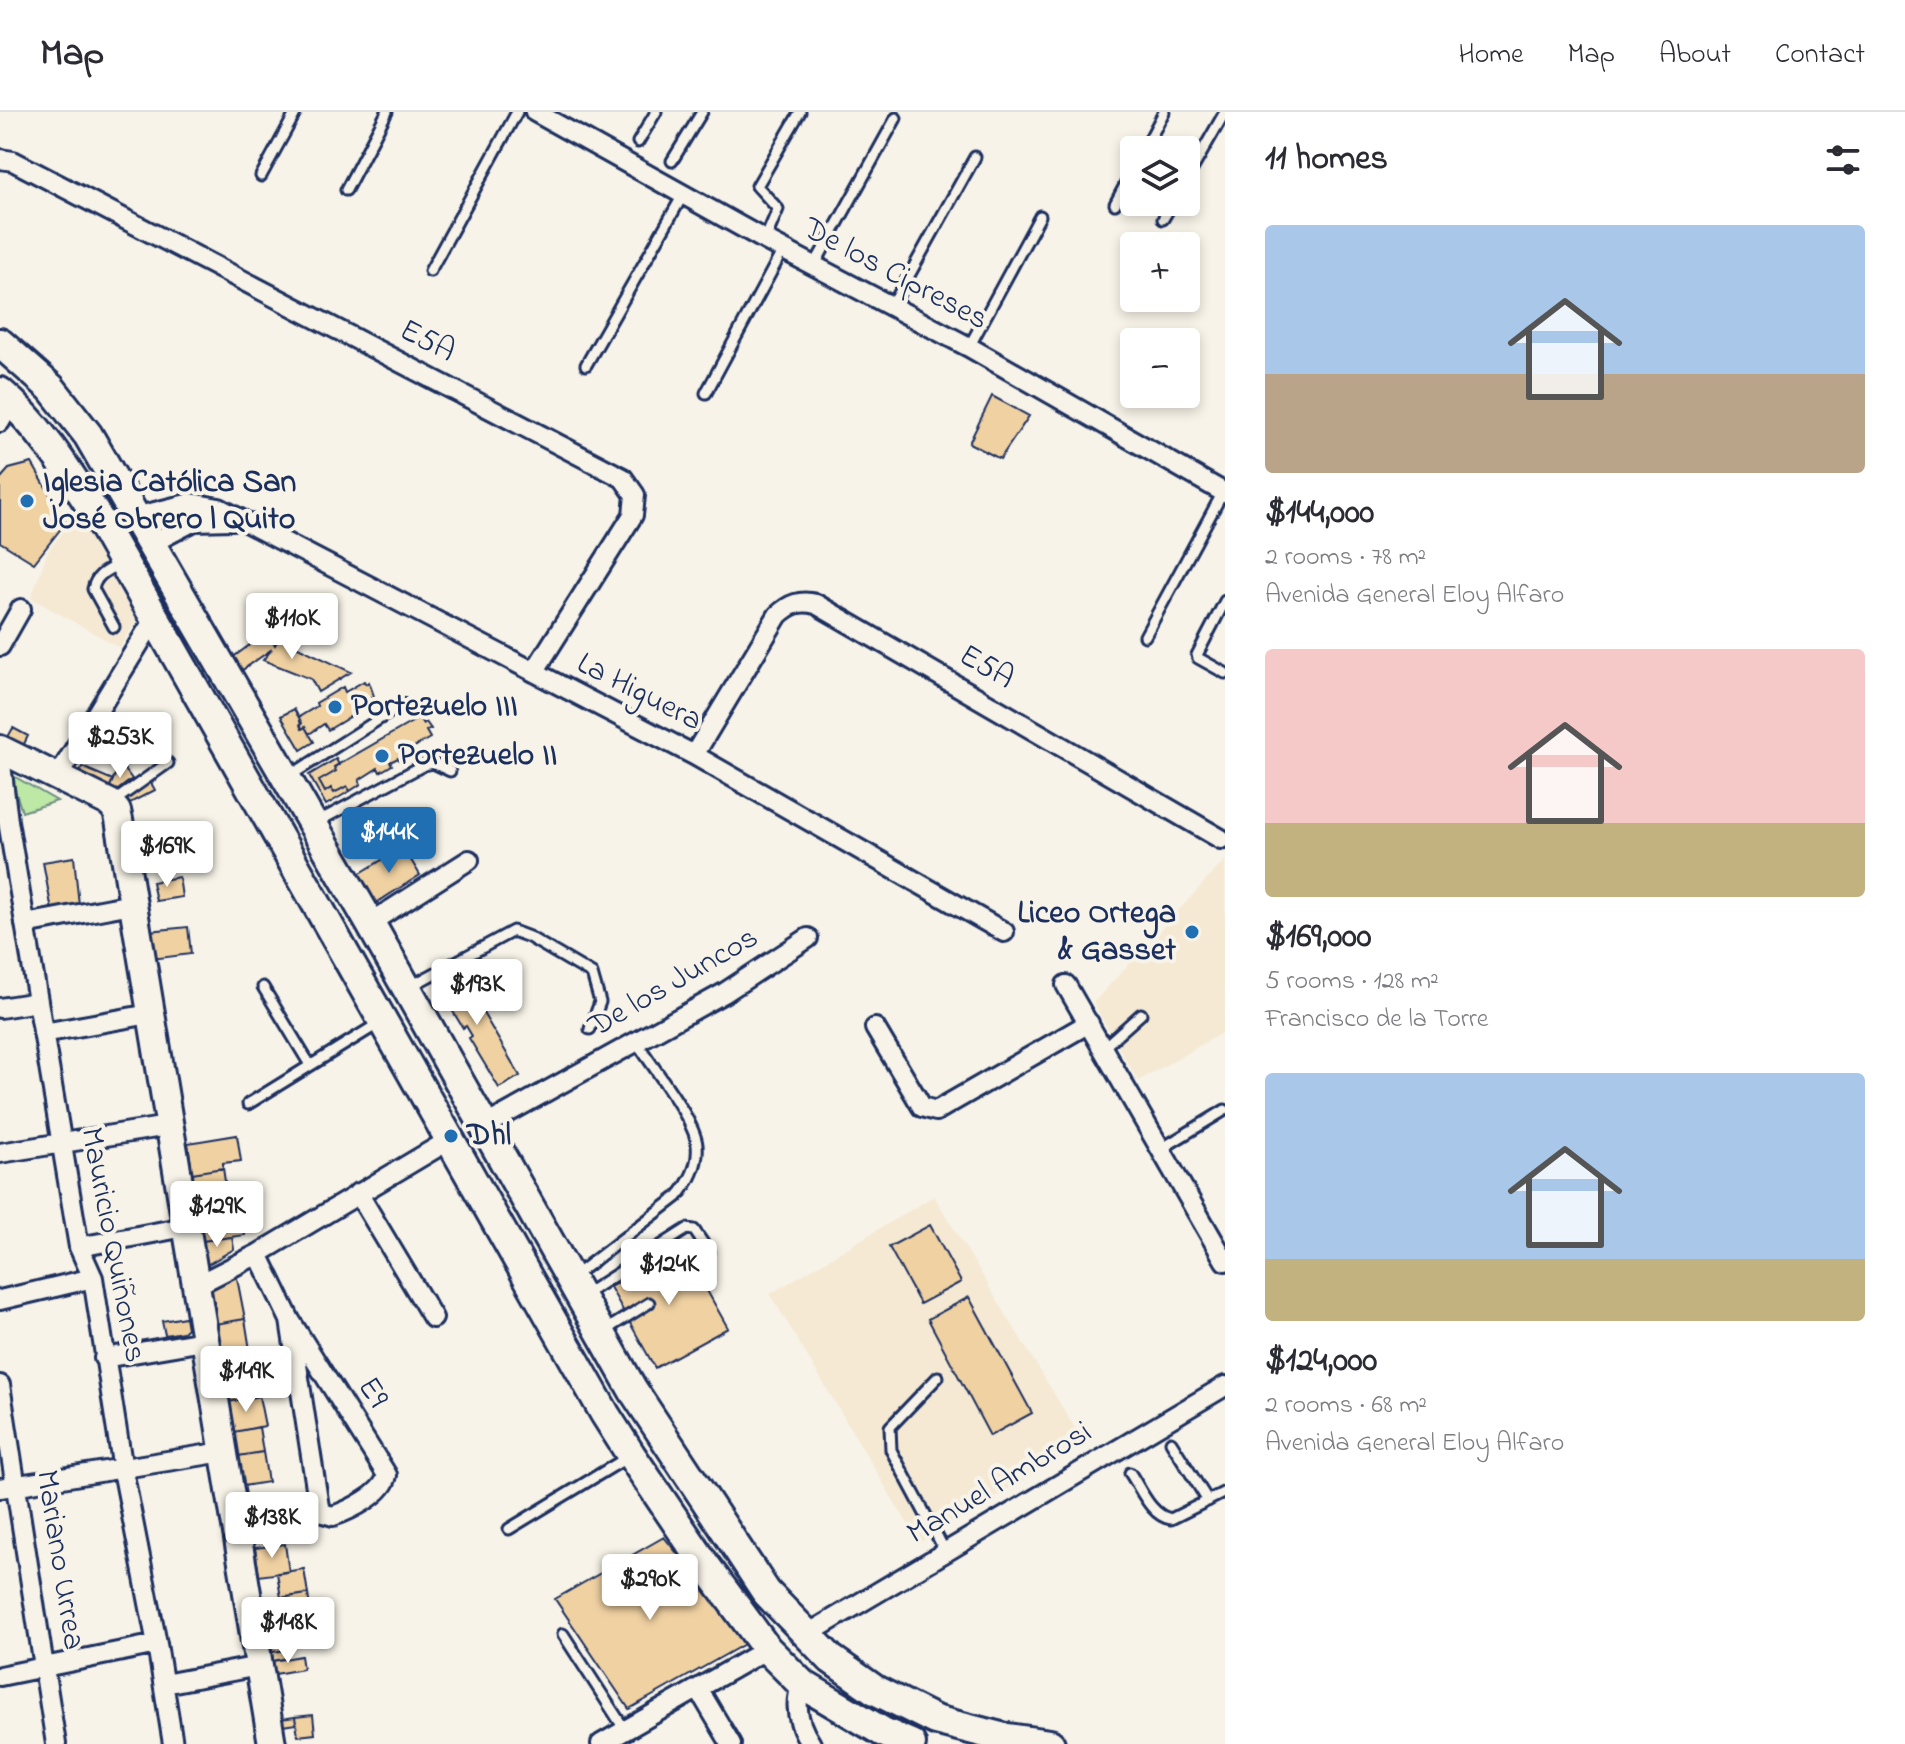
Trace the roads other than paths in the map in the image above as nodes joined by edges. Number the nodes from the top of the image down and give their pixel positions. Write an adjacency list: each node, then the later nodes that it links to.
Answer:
1 (296, 112): 17 (lane)
2 (387, 112): 18 (lane)
3 (517, 112): 28 (lane)
4 (535, 112): 19 (street, De los Cipreses)
5 (656, 112): 12 (lane)
6 (702, 112): 16 (lane)
7 (800, 112): 25 (lane)
8 (1164, 112): 11 (lane)
9 (1225, 112): 13 (lane)
10 (896, 118): 27 (lane)
11 (1151, 136)
12 (638, 142)
13 (1200, 156)
14 (975, 157): 29 (lane)
15 (0, 159): 47 (street, E5A)
16 (672, 161)
17 (261, 176)
18 (346, 190)
19 (683, 195): 25 (street, De los Cipreses); 32 (lane)
20 (1120, 195): 21 (lane)
21 (1115, 204)
22 (1040, 216): 31 (lane)
23 (1165, 216): 24 (lane)
24 (1163, 219)
25 (765, 240): 26 (street, De los Cipreses)
26 (783, 250): 27 (street, De los Cipreses); 33 (lane)
27 (814, 266): 29 (street, De los Cipreses)
28 (430, 271)
29 (892, 306): 31 (street, De los Cipreses)
30 (0, 343): 36 (main road)
31 (969, 347): 35 (street, De los Cipreses)
32 (586, 365)
33 (706, 393)
34 (4, 405): 39 (main road)
35 (1224, 493): 45 (lane)
36 (135, 517): 37 (street, La Higuera); 38 (main road)
37 (239, 520): 38 (street, La Higuera); 47 (street, La Higuera)
38 (152, 543): 56 (main road)
39 (124, 562): 43 (main road); 44 (lane)
40 (1225, 601): 42 (lane)
41 (21, 609): 46 (street)
42 (1221, 615): 48 (lane)
43 (156, 616): 55 (street); 74 (main road)
44 (114, 627)
45 (1145, 636)
46 (0, 646)
47 (534, 672): 51 (street, La Higuera)
48 (1225, 673)
49 (403, 704): 56 (lane)
50 (0, 749): 55 (street)
51 (694, 755): 60 (street, E5A); 65 (street, La Higuera)
52 (0, 756): 58 (street, Mauricio Quiñones)
53 (168, 763): 57 (lane)
54 (450, 771): 59 (lane)
55 (57, 778): 57 (street)
56 (287, 778): 59 (main road)
57 (110, 803): 62 (street)
58 (4, 821): 64 (street, Mauricio Quiñones)
59 (314, 824): 63 (main road)
60 (1221, 839)
61 (469, 860): 63 (street)
62 (132, 904): 64 (street); 72 (street)
63 (370, 923): 69 (main road)
64 (25, 924): 70 (street, Mauricio Quiñones)
65 (1004, 932)
66 (808, 938): 79 (street, De los Juncos)
67 (1066, 985): 75 (street)
68 (263, 987): 81 (lane)
69 (408, 988): 77 (lane); 84 (main road)
70 (38, 1002): 71 (street); 78 (street, Mauricio Quiñones)
71 (0, 1008)
72 (150, 1014): 78 (street); 85 (street)
73 (1141, 1014): 80 (lane)
74 (384, 1020): 81 (lane); 86 (main road)
75 (1089, 1023): 76 (street); 80 (street)
76 (875, 1028)
77 (590, 1029)
78 (43, 1033): 87 (street, Mauricio Quiñones)
79 (636, 1041): 84 (street, De los Juncos); 98 (lane)
80 (1103, 1048): 88 (street)
81 (310, 1065): 82 (lane)
82 (248, 1104)
83 (1225, 1110): 88 (lane)
84 (486, 1125): 98 (main road)
85 (168, 1126): 87 (street); 91 (street)
86 (451, 1139): 90 (street); 111 (main road)
87 (61, 1143): 89 (street); 92 (street, Mauricio Quiñones)
88 (1161, 1149): 95 (street)
89 (0, 1153)
90 (358, 1193): 94 (street); 101 (street)
91 (185, 1227): 92 (street); 97 (street)
92 (79, 1247): 96 (street, Mauricio Quiñones)
93 (709, 1252): 98 (lane)
94 (258, 1254): 97 (street); 102 (street, E9)
95 (1225, 1261)
96 (93, 1278): 99 (street); 105 (street, Mauricio Quiñones)
97 (195, 1286): 104 (street)
98 (576, 1288): 103 (main road)
99 (0, 1300)
100 (649, 1303): 103 (lane)
101 (433, 1318)
102 (290, 1320): 102 (street, E9)
103 (601, 1333): 120 (main road)
104 (204, 1341): 105 (street); 110 (street)
105 (104, 1358): 112 (street, Mauricio Quiñones)
106 (938, 1377): 118 (lane)
107 (0, 1385): 114 (street, Mariano Urrea)
108 (1225, 1386): 118 (street, Manuel Ambrosi)
109 (1171, 1442): 116 (lane)
110 (223, 1452): 112 (street); 123 (street)
111 (631, 1455): 117 (lane); 122 (main road)
112 (123, 1470): 114 (street); 121 (street, Mauricio Quiñones)
113 (1130, 1473): 116 (lane)
114 (9, 1487): 124 (street, Mariano Urrea)
115 (1225, 1492): 116 (lane)
116 (1208, 1501)
117 (509, 1529)
118 (945, 1551): 120 (street, Manuel Ambrosi)
119 (563, 1634): 129 (lane)
120 (806, 1635): 137 (main road)
121 (157, 1644): 124 (street); 126 (street, Mauricio Quiñones)
122 (767, 1649): 127 (main road); 128 (street)
123 (259, 1666): 126 (street); 132 (street)
124 (45, 1669): 125 (street); 130 (street, Mariano Urrea)
125 (0, 1676)
126 (164, 1684): 131 (street, Mauricio Quiñones)
127 (802, 1684): 135 (street); 136 (main road)
128 (699, 1690): 129 (street); 134 (street)
129 (625, 1730): 133 (street)
130 (56, 1744)
131 (173, 1744)
132 (272, 1744)
133 (601, 1744)
134 (731, 1744)
135 (811, 1744)
136 (911, 1744)
137 (1050, 1744)

